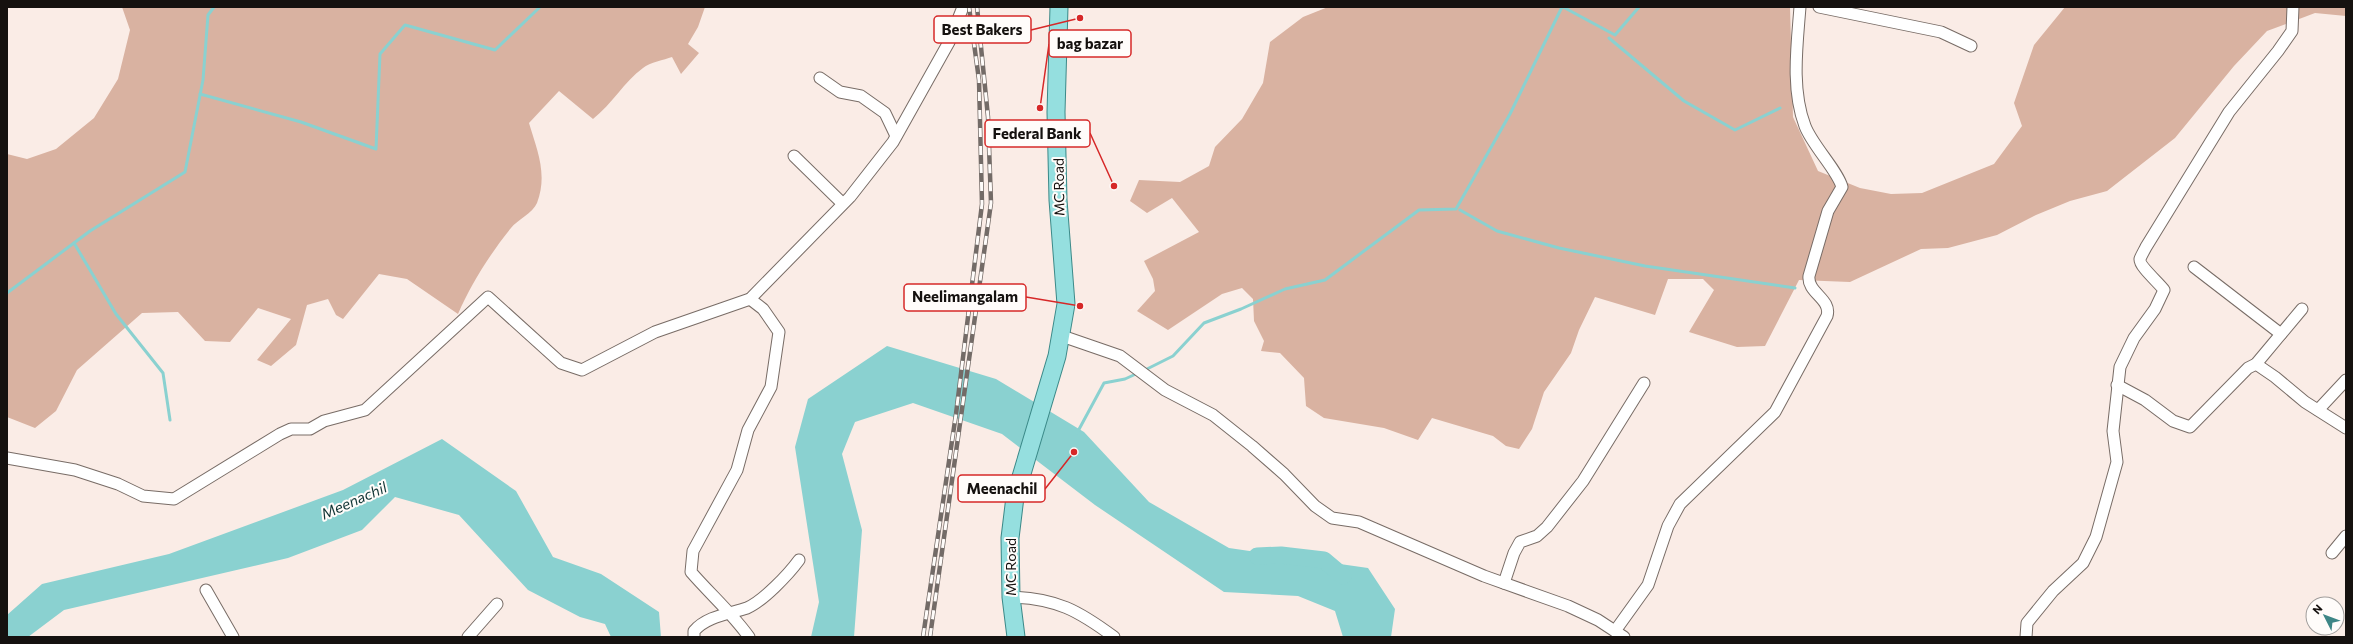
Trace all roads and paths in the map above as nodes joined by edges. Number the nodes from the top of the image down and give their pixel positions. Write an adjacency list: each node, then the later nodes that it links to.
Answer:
1 (963, 7): 8 (street)
2 (1059, 7): 15 (main road, MC Road)
3 (1800, 7): 31 (street)
4 (1819, 7): 6 (street)
5 (2293, 7): 19 (street)
6 (1971, 46)
7 (820, 78): 8 (street)
8 (896, 136): 10 (street)
9 (794, 156): 10 (street)
10 (842, 203): 12 (street)
11 (2194, 268): 14 (street)
12 (750, 299): 22 (street); 30 (street)
13 (2302, 309): 14 (street)
14 (2281, 334): 16 (street)
15 (1062, 336): 26 (street); 28 (main road, MC Road)
16 (2256, 364): 19 (street); 20 (street)
17 (2346, 380): 20 (street)
18 (1644, 384): 26 (street)
19 (2117, 385): 38 (street)
20 (2318, 410): 21 (street)
21 (2346, 428)
22 (7, 458)
23 (2346, 536): 24 (street)
24 (2332, 553)
25 (798, 560): 30 (street)
26 (1504, 583): 31 (street)
27 (206, 590): 32 (street)
28 (1011, 597): 36 (main road, MC Road); 37 (street)
29 (497, 604): 33 (street)
30 (728, 612): 34 (street); 35 (street)
31 (1619, 634)
32 (232, 637)
33 (468, 637)
34 (694, 637)
35 (749, 637)
36 (1016, 637)
37 (1114, 637)
38 (2026, 637)

